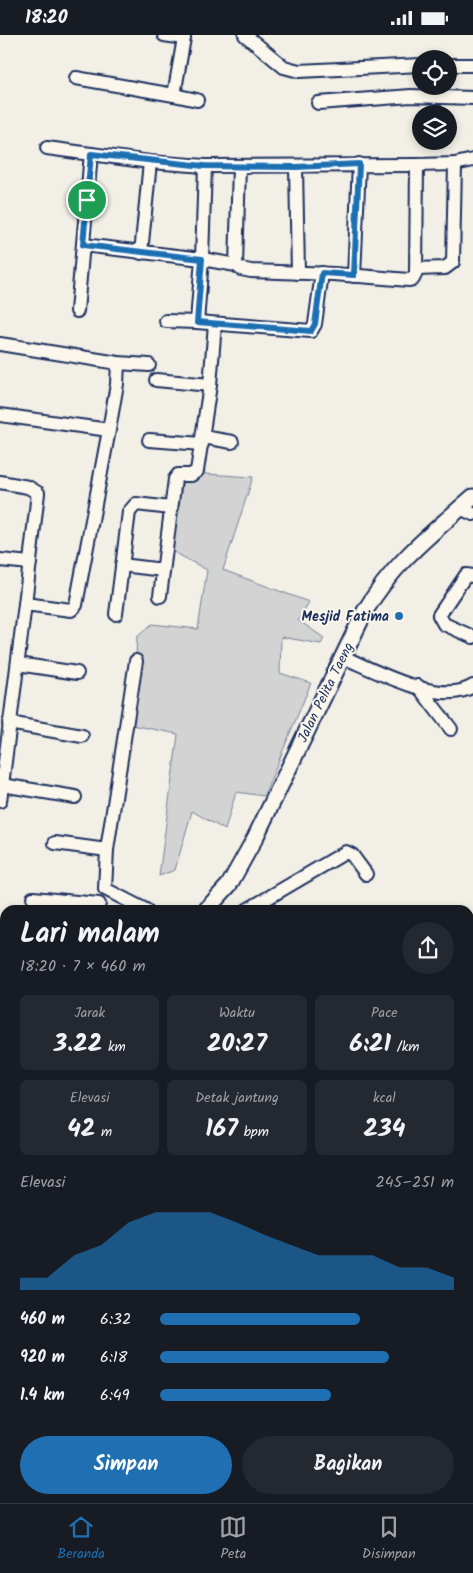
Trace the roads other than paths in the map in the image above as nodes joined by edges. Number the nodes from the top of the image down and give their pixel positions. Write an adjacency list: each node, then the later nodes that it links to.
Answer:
1 (164, 35): 3 (street)
2 (245, 35): 4 (street)
3 (184, 37): 8 (street)
4 (412, 65)
5 (457, 65): 6 (street)
6 (473, 65)
7 (76, 78): 8 (street)
8 (174, 95): 10 (street)
9 (473, 98): 11 (street)
10 (197, 100)
11 (318, 103)
12 (47, 148): 13 (street)
13 (91, 154): 15 (street); 22 (street)
14 (473, 160): 17 (street)
15 (150, 162): 19 (street); 23 (street)
16 (359, 164): 18 (street); 21 (street); 29 (street)
17 (455, 164): 18 (street); 26 (street)
18 (417, 165): 26 (street)
19 (204, 166): 20 (street); 24 (street)
20 (239, 167): 21 (street); 25 (street)
21 (296, 167): 27 (street)
22 (83, 245): 23 (street); 30 (street)
23 (141, 253): 24 (street)
24 (202, 259): 25 (street); 32 (street)
25 (236, 265): 27 (street)
26 (416, 269): 29 (street)
27 (298, 273): 28 (street)
28 (322, 273): 29 (street); 33 (street)
29 (354, 275)
30 (77, 311)
31 (166, 321): 32 (street)
32 (197, 322): 33 (street)
33 (215, 324): 38 (street)
34 (0, 344): 35 (street)
35 (118, 363): 36 (street); 40 (street)
36 (149, 365)
37 (156, 380): 38 (street)
38 (210, 385): 42 (street)
39 (0, 415): 40 (street)
40 (109, 430): 54 (street)
41 (149, 440): 42 (street)
42 (203, 441): 43 (street); 46 (street)
43 (232, 442)
44 (0, 482): 49 (street)
45 (473, 497): 47 (street, Jalan Pelita Taeng)
46 (171, 508): 50 (street); 51 (street)
47 (467, 511): 57 (street, Jalan Pelita Taeng)
48 (0, 560): 49 (street)
49 (30, 563): 54 (street)
50 (122, 565): 51 (street); 55 (street)
51 (163, 569): 53 (street)
52 (473, 576): 56 (street)
53 (160, 595)
54 (25, 604): 59 (street)
55 (116, 614)
56 (473, 637)
57 (343, 657): 61 (street); 77 (street, Jalan Pelita Taeng)
58 (136, 661): 70 (street)
59 (18, 664): 60 (street); 63 (street)
60 (77, 673)
61 (418, 686): 62 (street); 64 (street)
62 (473, 686)
63 (9, 723): 65 (street); 66 (street)
64 (451, 729)
65 (82, 736)
66 (2, 785): 67 (street); 68 (street)
67 (75, 797)
68 (0, 801)
69 (55, 843): 70 (street)
70 (107, 850): 72 (street)
71 (366, 874): 78 (street)
72 (105, 889): 75 (street); 76 (street)
73 (33, 898): 74 (street)
74 (83, 905)
75 (98, 905)
76 (136, 905)
77 (211, 905)
78 (256, 905)

